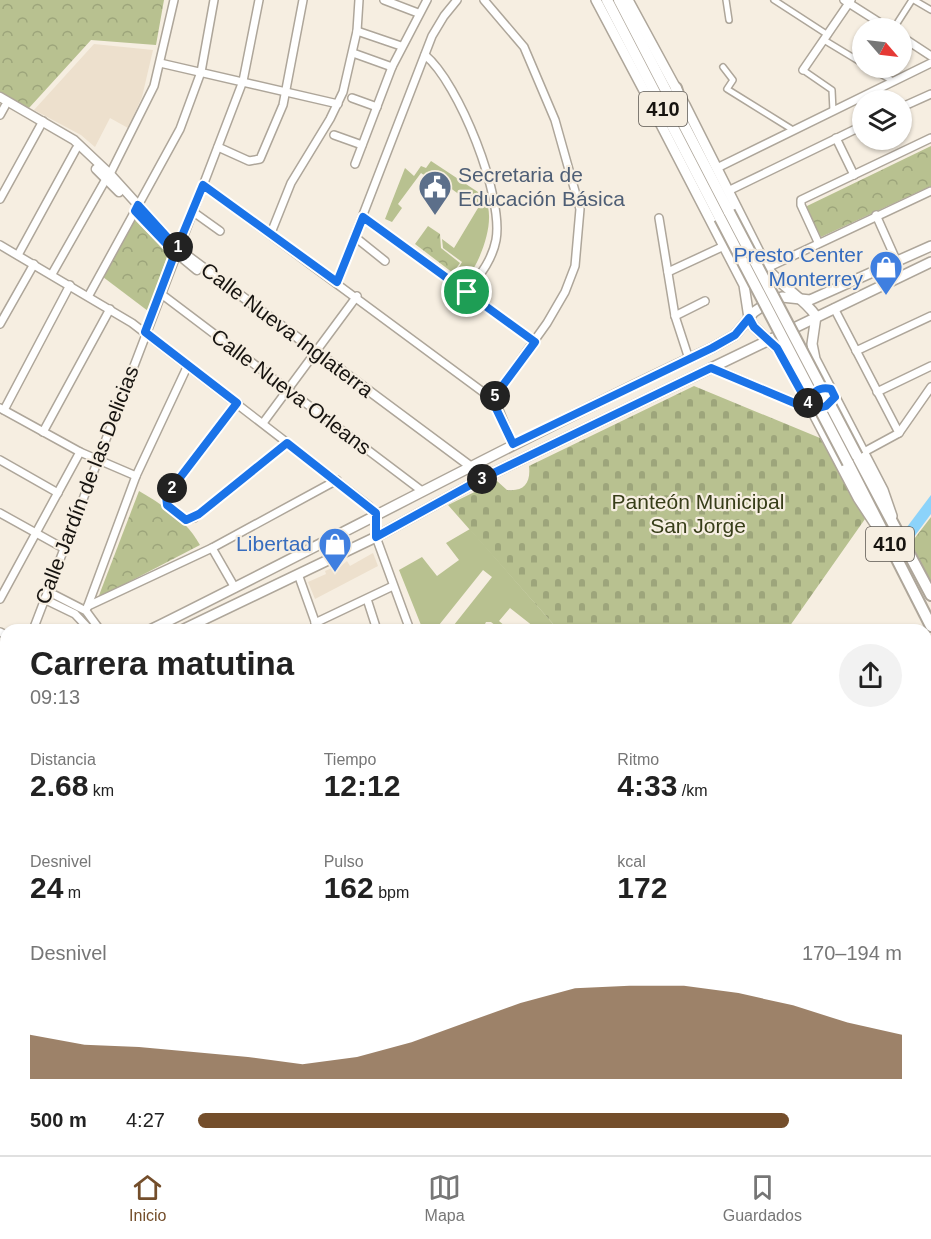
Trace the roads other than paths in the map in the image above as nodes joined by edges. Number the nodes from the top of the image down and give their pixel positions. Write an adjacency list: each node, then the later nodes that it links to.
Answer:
1 (174, 0): 31 (street)
2 (214, 0): 36 (street)
3 (259, 0): 38 (street, Calle Jardín de las Delicias)
4 (303, 0): 41 (street)
5 (359, 0): 23 (street)
6 (384, 0): 19 (street)
7 (427, 0): 19 (street)
8 (457, 0): 28 (street)
9 (484, 0): 111 (street)
10 (596, 0): 44 (main road)
11 (607, 0): 60 (main road, 410)
12 (619, 0): 60 (main road, 410)
13 (628, 0): 40 (main road)
14 (726, 0): 22 (street)
15 (774, 0): 24 (street)
16 (913, 0): 18 (street); 21 (street)
17 (848, 1): 20 (street); 24 (street)
18 (931, 10)
19 (418, 14): 26 (street)
20 (873, 18)
21 (901, 18)
22 (729, 20)
23 (357, 32): 26 (street); 27 (street)
24 (826, 37): 29 (street); 35 (street)
25 (912, 44): 30 (street)
26 (401, 46): 33 (street)
27 (354, 53): 33 (street); 48 (street)
28 (425, 55): 73 (street); 96 (street)
29 (852, 56)
30 (931, 56)
31 (160, 63): 36 (street); 65 (street)
32 (931, 63): 39 (street)
33 (392, 67): 49 (street)
34 (723, 67): 53 (street)
35 (803, 70): 50 (street)
36 (201, 72): 38 (street); 70 (street)
37 (888, 78): 39 (street)
38 (243, 81): 41 (street); 59 (street, Calle Jardín de las Delicias)
39 (893, 81): 50 (street)
40 (676, 88): 60 (main road); 63 (main road)
41 (286, 90): 48 (street); 59 (street)
42 (931, 94): 46 (street)
43 (0, 97): 52 (street, Calle Nueva Inglaterra)
44 (647, 97): 60 (main road); 81 (main road)
45 (352, 98): 49 (street)
46 (912, 103)
47 (2, 104): 51 (street); 52 (street, Calle Nueva Inglaterra)
48 (338, 104): 76 (street)
49 (377, 107): 58 (street)
50 (833, 111): 53 (street)
51 (0, 114)
52 (42, 123): 61 (street, Calle Nueva Inglaterra); 65 (street, Calle Nueva Inglaterra); 69 (street)
53 (793, 130): 63 (street)
54 (852, 131): 56 (street)
55 (334, 135): 58 (street)
56 (836, 138): 64 (street); 67 (street)
57 (931, 138): 64 (street)
58 (362, 146): 62 (street)
59 (218, 147): 66 (street, Calle Jardín de las Delicias)
60 (690, 148): 132 (main road, 410, bridge)
61 (76, 149): 65 (street, Calle Nueva Inglaterra); 84 (street)
62 (355, 164)
63 (717, 168): 67 (main road)
64 (854, 175): 78 (street)
65 (108, 176): 70 (street, Calle Nueva Inglaterra); 92 (street)
66 (203, 185): 71 (street, Calle Jardín de las Delicias); 76 (street)
67 (728, 191): 79 (main road)
68 (931, 191): 72 (street)
69 (0, 199)
70 (137, 208): 83 (street, Calle Nueva Inglaterra); 98 (street)
71 (192, 211): 75 (street); 83 (street, Calle Jardín de las Delicias)
72 (876, 215): 78 (street); 87 (street)
73 (363, 217): 77 (street); 96 (street)
74 (659, 219): 91 (street)
75 (220, 231)
76 (271, 233): 94 (street)
77 (355, 237): 86 (street); 94 (street)
78 (818, 242): 90 (street)
79 (754, 243): 85 (main road); 90 (main road)
80 (0, 245): 84 (street)
81 (724, 246): 85 (main road); 91 (street)
82 (931, 246): 87 (main road)
83 (176, 250): 97 (street, Calle Jardín de las Delicias); 113 (street, Calle Nueva Inglaterra)
84 (18, 255): 89 (street)
85 (730, 257): 93 (main road)
86 (385, 261)
87 (897, 262): 100 (main road)
88 (931, 262): 102 (main road)
89 (34, 264): 92 (street); 108 (street)
90 (766, 265): 93 (main road); 100 (main road)
91 (668, 272): 104 (street)
92 (52, 274): 95 (street)
93 (738, 274): 107 (main road)
94 (337, 282): 99 (street)
95 (70, 285): 98 (street); 125 (street)
96 (467, 292): 111 (street)
97 (160, 293): 109 (street, Calle Jardín de las Delicias); 119 (street, Calle Nueva Orleans)
98 (89, 295): 103 (street)
99 (357, 296): 113 (street); 122 (street)
100 (800, 299): 105 (main road); 107 (main road)
101 (705, 302): 104 (street)
102 (834, 308): 105 (main road); 112 (street)
103 (110, 309): 109 (street); 127 (street)
104 (675, 316): 114 (street)
105 (816, 316): 110 (main road); 121 (main road)
106 (931, 316): 112 (street)
107 (749, 318): 110 (main road); 114 (main road)
108 (0, 324)
109 (145, 332): 115 (street); 133 (street, Calle Jardín de las Delicias)
110 (768, 339): 117 (main road); 124 (main road)
111 (535, 342): 122 (street)
112 (856, 351): 120 (street)
113 (314, 354): 119 (street); 135 (street, Calle Nueva Inglaterra)
114 (689, 359): 130 (main road)
115 (188, 365): 123 (street); 136 (street)
116 (931, 366): 120 (street)
117 (711, 368): 124 (street); 144 (main road)
118 (931, 387): 128 (street)
119 (288, 389): 126 (street); 138 (street, Calle Nueva Orleans)
120 (878, 392): 128 (street)
121 (833, 393): 124 (main road); 124 (main road); 132 (main road)
122 (492, 400): 130 (street)
123 (237, 403): 126 (street); 129 (street)
124 (810, 407): 143 (main road)
125 (2, 409): 127 (street)
126 (263, 423): 129 (street)
127 (43, 432): 131 (street)
128 (899, 433): 132 (street)
129 (287, 443): 137 (street)
130 (513, 444): 135 (main road)
131 (80, 452): 133 (street); 139 (street)
132 (856, 457): 143 (main road, 410); 143 (main road)
133 (98, 459): 136 (street); 145 (street, Calle Jardín de las Delicias)
134 (0, 460): 139 (street)
135 (467, 468): 138 (main road)
136 (136, 476): 155 (street)
137 (338, 480): 141 (street); 146 (street)
138 (422, 491): 141 (main road)
139 (58, 493): 142 (street)
140 (0, 513): 142 (street)
141 (377, 515): 144 (street); 149 (main road)
142 (36, 533): 145 (street); 152 (street)
143 (891, 534): 151 (main road, 410); 166 (main road, 410)
144 (376, 537): 147 (main road); 148 (street)
145 (63, 548): 150 (street, Calle Jardín de las Delicias)
146 (212, 548): 149 (street); 155 (street)
147 (298, 574): 161 (main road); 162 (street)
148 (393, 586): 153 (street); 165 (street)
149 (235, 588): 160 (main road)
150 (46, 595): 154 (street); 156 (street); 157 (street, Calle Jardín de las Delicias)
151 (931, 595)
152 (0, 599)
153 (366, 599): 163 (street); 164 (street)
154 (72, 603): 155 (street); 156 (street)
155 (87, 609): 159 (street)
156 (68, 610): 158 (street)
157 (35, 624)
158 (88, 624)
159 (93, 624)
160 (162, 624)
161 (194, 624)
162 (316, 624)
163 (321, 624)
164 (375, 624)
165 (408, 624)
166 (930, 624)

